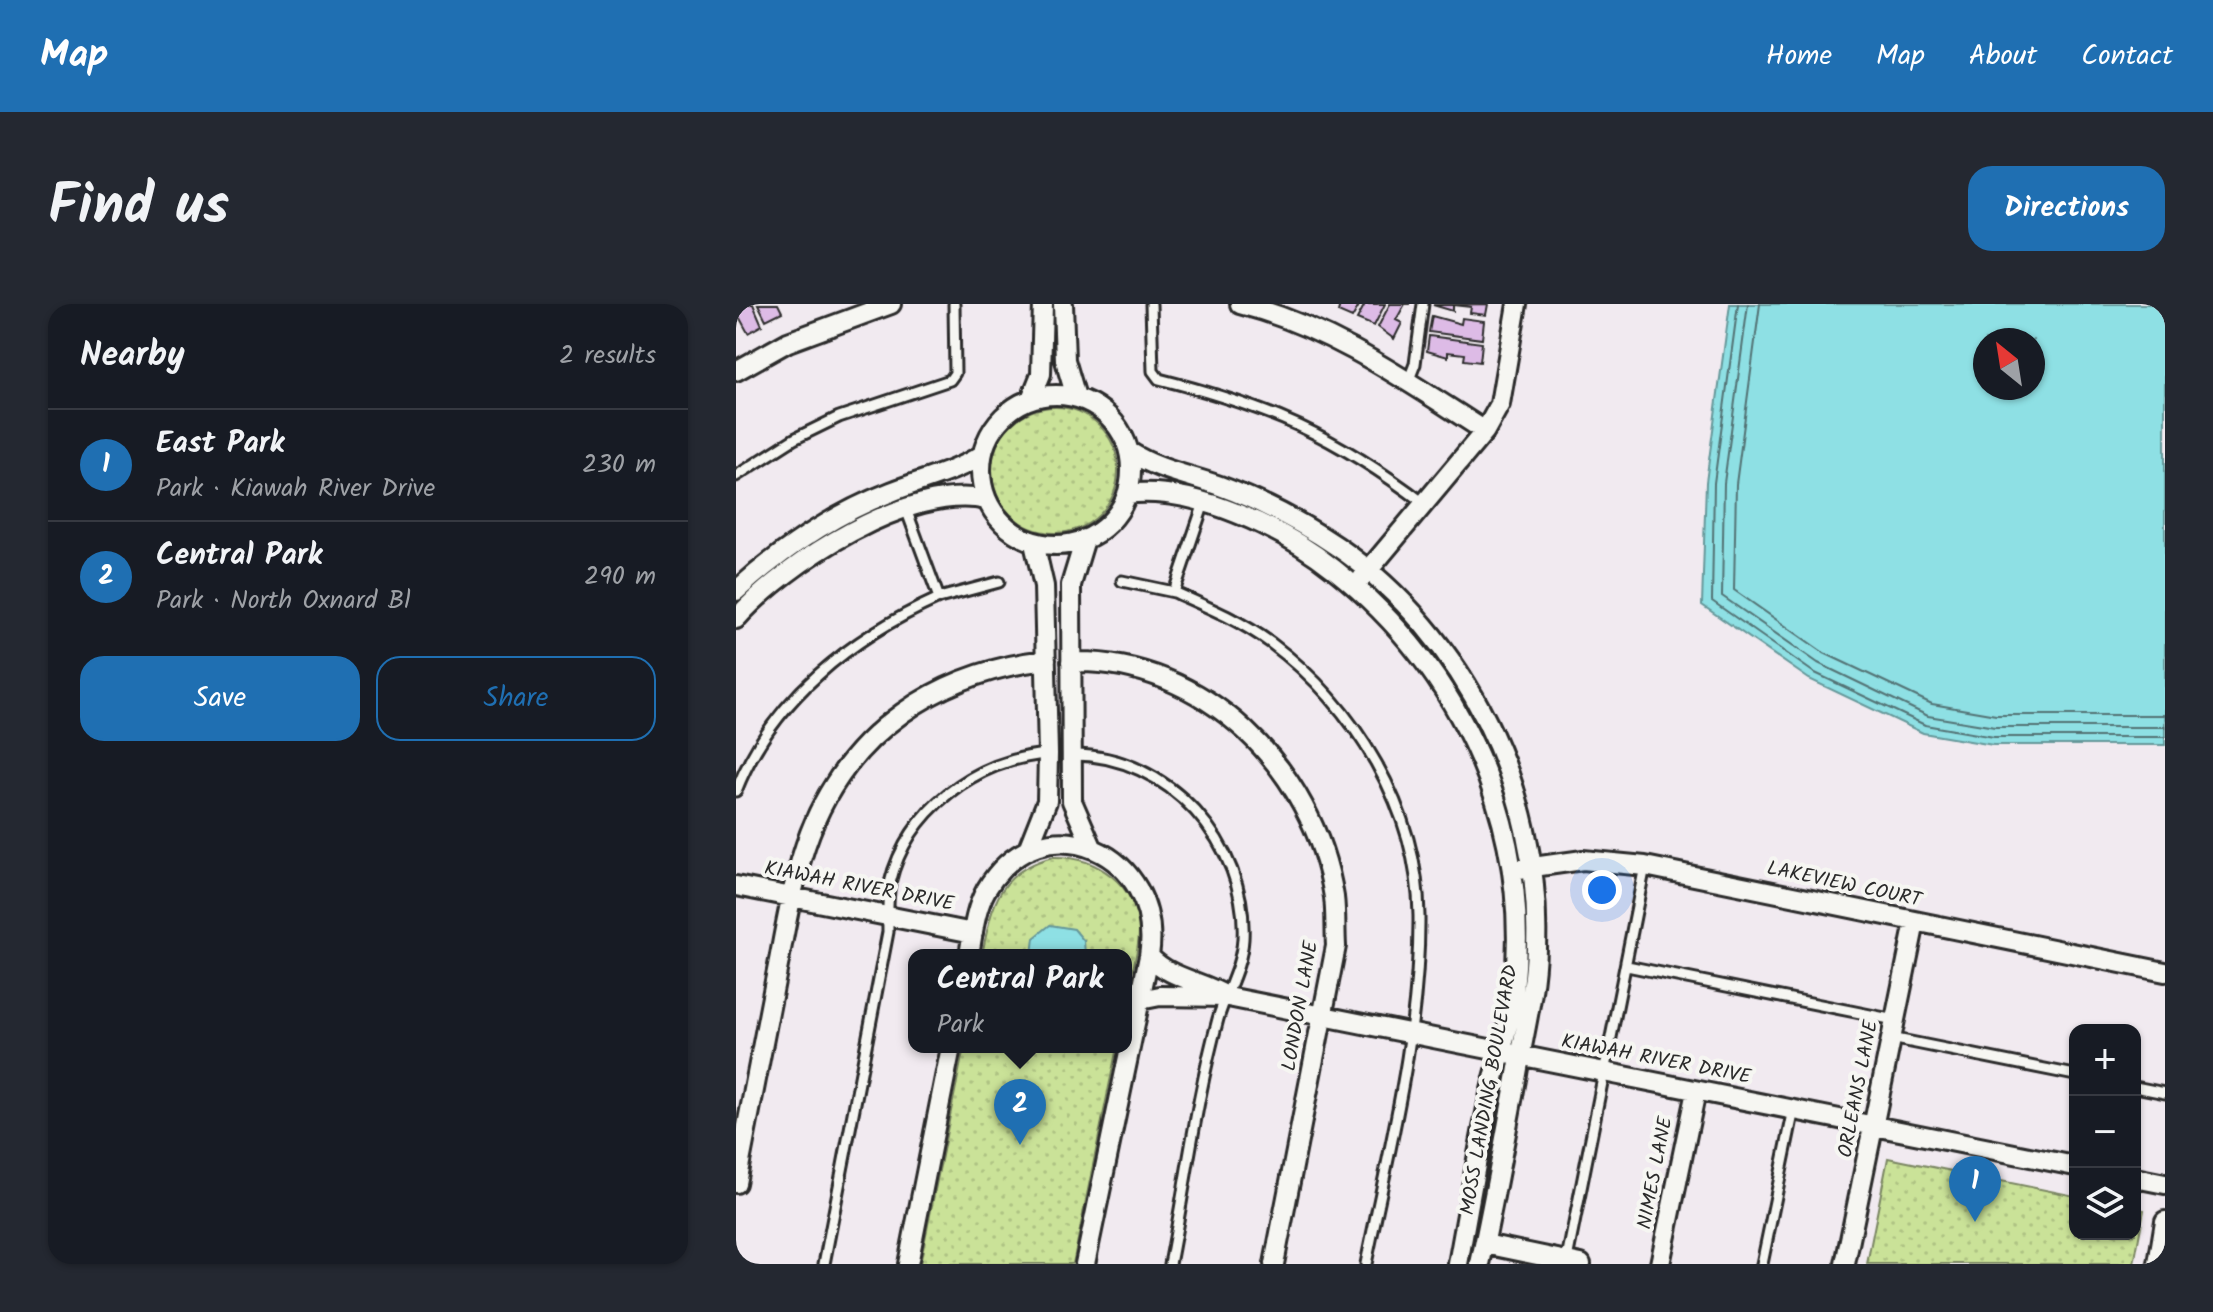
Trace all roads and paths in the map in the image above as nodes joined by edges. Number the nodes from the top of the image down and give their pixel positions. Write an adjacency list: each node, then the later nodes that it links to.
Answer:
1 (891, 304): 9 (street)
2 (954, 304): 16 (lane)
3 (1043, 304): 12 (street)
4 (1063, 304): 11 (street)
5 (1151, 304): 20 (lane)
6 (1240, 304): 10 (street)
7 (1423, 304): 10 (lane)
8 (1517, 304): 13 (street)
9 (736, 371)
10 (1408, 382): 13 (street)
11 (1076, 397): 12 (street); 14 (street)
12 (1031, 399): 15 (street)
13 (1485, 431): 20 (street)
14 (1130, 452): 17 (street); 24 (street, MOSS LANDING BOULEVARD)
15 (982, 455): 18 (street); 30 (street)
16 (736, 476)
17 (1127, 494): 19 (street, MOSS LANDING BOULEVARD); 22 (street)
18 (987, 500): 21 (street); 23 (street)
19 (1204, 503): 27 (street, MOSS LANDING BOULEVARD); 28 (lane)
20 (1425, 504): 24 (street)
21 (906, 509): 29 (lane); 30 (street)
22 (1085, 539): 23 (street); 32 (street)
23 (1034, 543): 31 (street)
24 (1368, 570): 27 (street); 39 (street, MOSS LANDING BOULEVARD)
25 (1122, 581): 28 (lane)
26 (999, 582): 29 (lane)
27 (1355, 586): 40 (street, MOSS LANDING BOULEVARD)
28 (1174, 592): 54 (lane)
29 (939, 598): 35 (lane)
30 (739, 602)
31 (1046, 660): 33 (street); 42 (street)
32 (1071, 662): 34 (street); 52 (street, LONDON LANE)
33 (1048, 754): 37 (street); 43 (lane)
34 (1072, 755): 36 (street); 50 (lane)
35 (736, 791)
36 (1092, 847): 37 (street); 47 (street)
37 (1028, 849): 45 (street)
38 (1645, 866): 39 (street, LAKEVIEW COURT); 44 (street, LAKEVIEW COURT); 48 (lane)
39 (1531, 867): 40 (street, LAKEVIEW COURT); 59 (street, MOSS LANDING BOULEVARD)
40 (1512, 870): 56 (street, MOSS LANDING BOULEVARD)
41 (736, 886): 42 (street, KIAWAH RIVER DRIVE)
42 (792, 897): 43 (street, KIAWAH RIVER DRIVE); 69 (street)
43 (888, 915): 45 (street, KIAWAH RIVER DRIVE); 74 (lane)
44 (1915, 922): 49 (street, LAKEVIEW COURT); 53 (street, ORLEANS LANE)
45 (973, 933): 46 (street)
46 (970, 949)
47 (1149, 956): 50 (street, KIAWAH RIVER DRIVE); 51 (street)
48 (1627, 966): 53 (lane); 60 (lane)
49 (2165, 972)
50 (1228, 997): 51 (street, KIAWAH RIVER DRIVE); 52 (street, KIAWAH RIVER DRIVE); 77 (lane)
51 (1140, 1000): 55 (street)
52 (1323, 1018): 54 (street, KIAWAH RIVER DRIVE); 78 (street, LONDON LANE)
53 (1893, 1029): 61 (lane); 66 (street, ORLEANS LANE)
54 (1410, 1035): 56 (street, KIAWAH RIVER DRIVE); 79 (lane)
55 (1132, 1038)
56 (1501, 1052): 59 (street, KIAWAH RIVER DRIVE); 80 (street, MOSS LANDING BOULEVARD)
57 (950, 1053): 75 (street)
58 (1129, 1053): 76 (street)
59 (1520, 1055): 60 (street, KIAWAH RIVER DRIVE); 72 (street, MOSS LANDING BOULEVARD)
60 (1606, 1072): 63 (street, KIAWAH RIVER DRIVE); 73 (lane)
61 (2069, 1073)
62 (2141, 1088): 64 (lane)
63 (1696, 1091): 65 (street, KIAWAH RIVER DRIVE); 82 (street, NIMES LANE)
64 (2165, 1093)
65 (1794, 1109): 66 (street, KIAWAH RIVER DRIVE); 83 (lane)
66 (1874, 1126): 67 (street, KIAWAH RIVER DRIVE); 84 (street, ORLEANS LANE)
67 (2069, 1165)
68 (2141, 1179): 70 (street)
69 (736, 1183)
70 (2165, 1184)
71 (2165, 1221): 85 (street)
72 (1485, 1244): 73 (street); 81 (street, MOSS LANDING BOULEVARD)
73 (1572, 1263)
74 (824, 1264)
75 (908, 1264)
76 (1085, 1264)
77 (1170, 1264)
78 (1274, 1264)
79 (1366, 1264)
80 (1458, 1264)
81 (1480, 1264)
82 (1660, 1264)
83 (1762, 1264)
84 (1845, 1264)
85 (2158, 1264)

